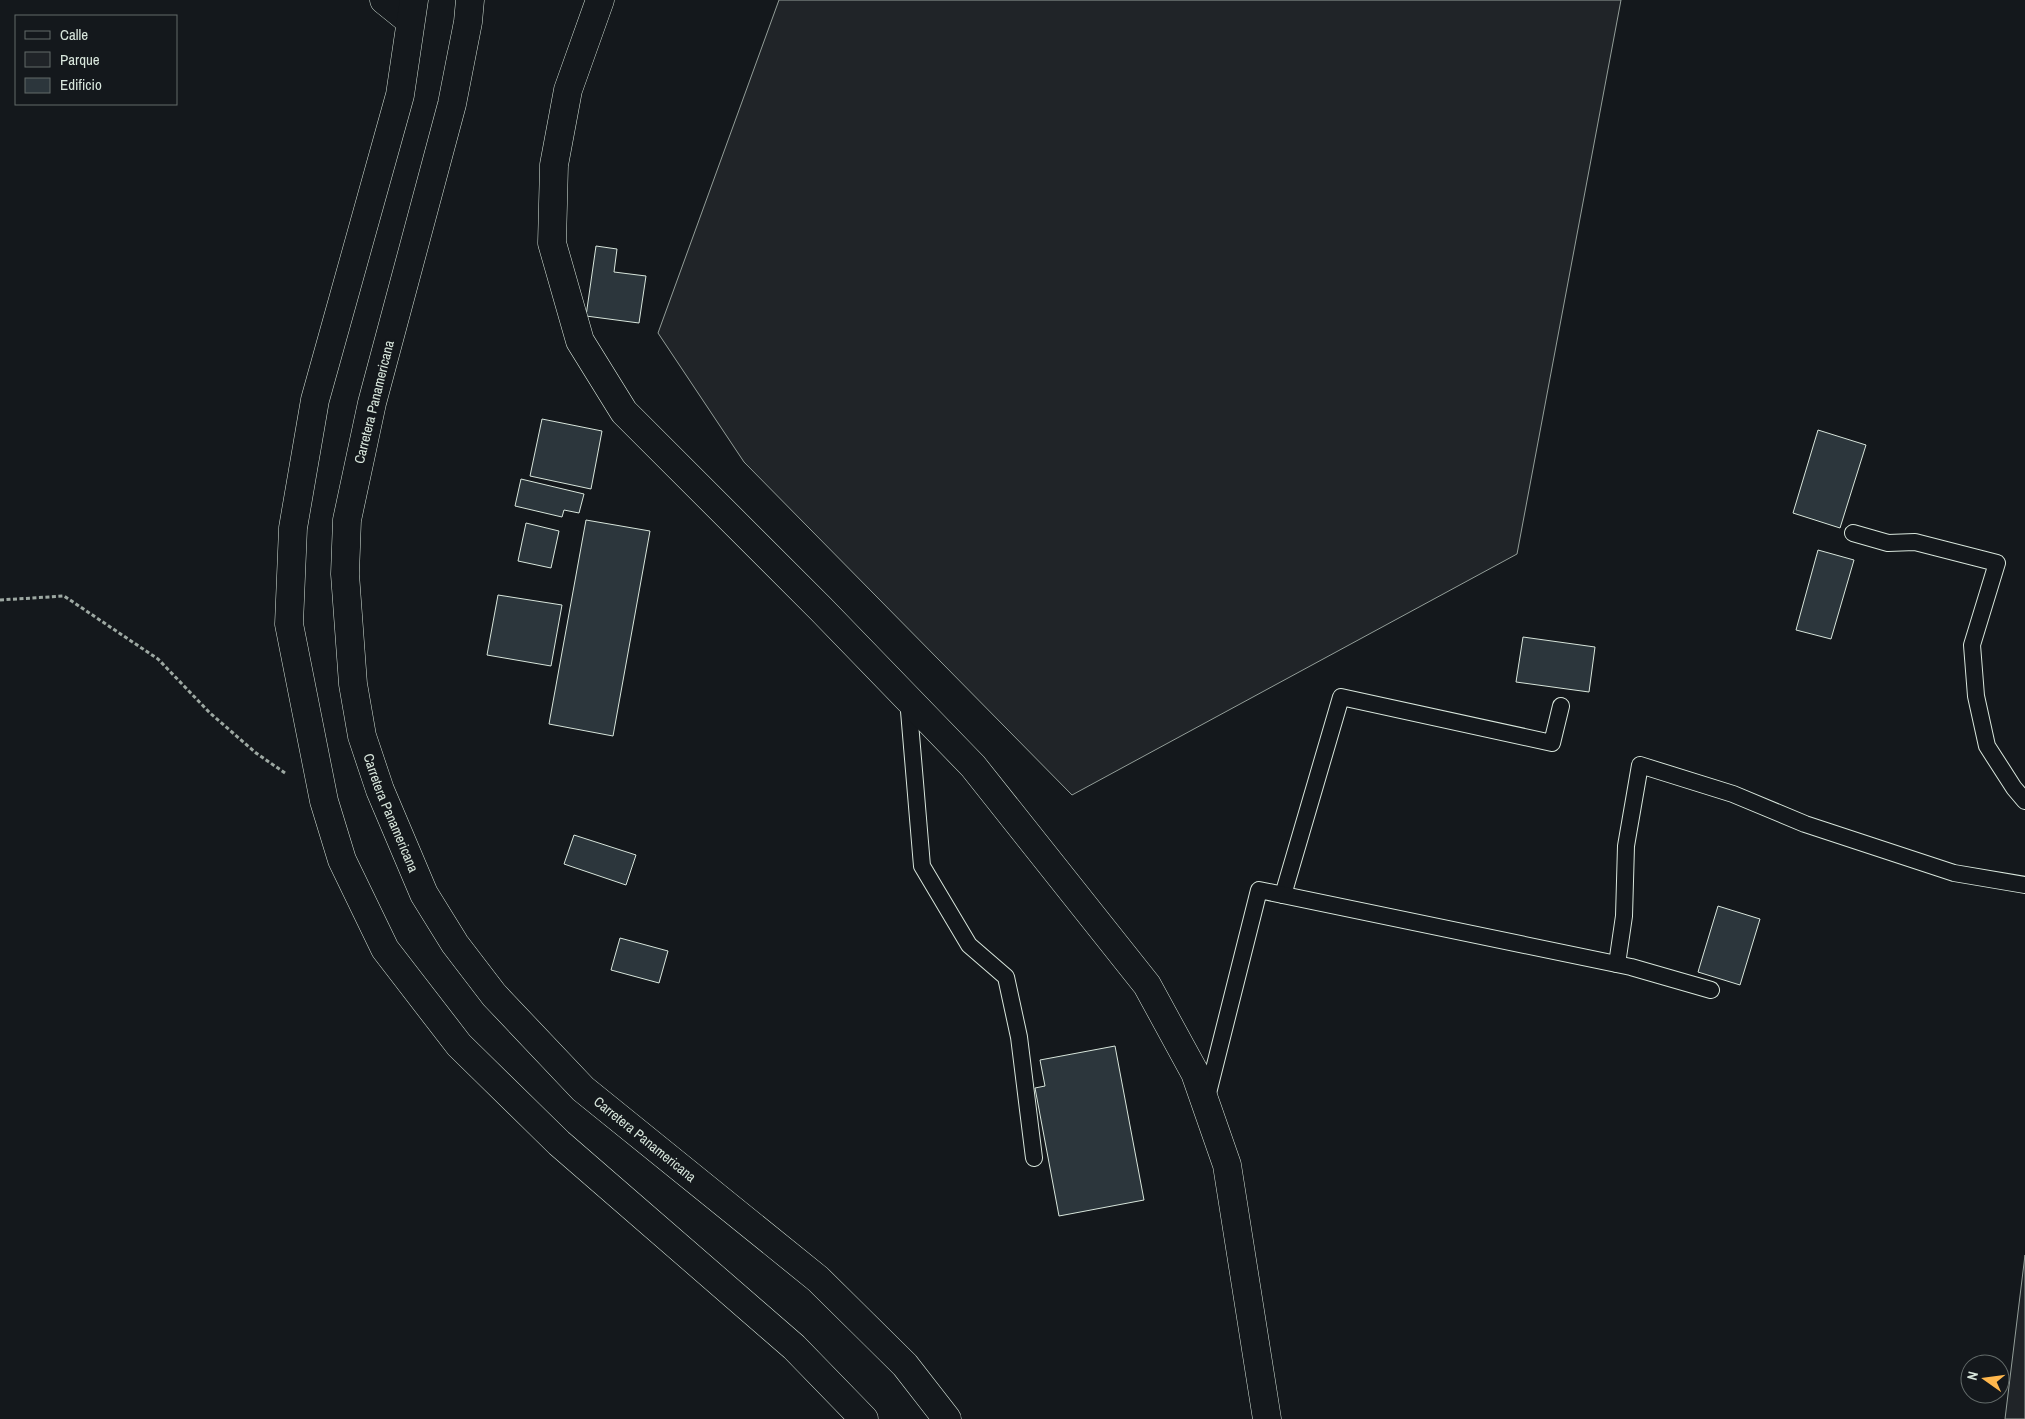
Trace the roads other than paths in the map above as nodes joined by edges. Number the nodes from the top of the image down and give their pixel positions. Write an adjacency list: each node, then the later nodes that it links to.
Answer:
1 (384, 0): 4 (main road)
2 (470, 0): 16 (main road, Carretera Panamericana)
3 (600, 0): 6 (main road)
4 (412, 11): 15 (main road)
5 (1853, 533): 8 (lane)
6 (908, 699): 13 (main road); 14 (lane)
7 (1562, 706): 10 (lane)
8 (2025, 801)
9 (2025, 885): 11 (lane)
10 (1283, 894): 11 (lane); 13 (lane)
11 (1616, 964): 12 (lane)
12 (1711, 990)
13 (1206, 1104): 17 (main road)
14 (1034, 1158)
15 (864, 1419)
16 (947, 1419)
17 (1267, 1419)

